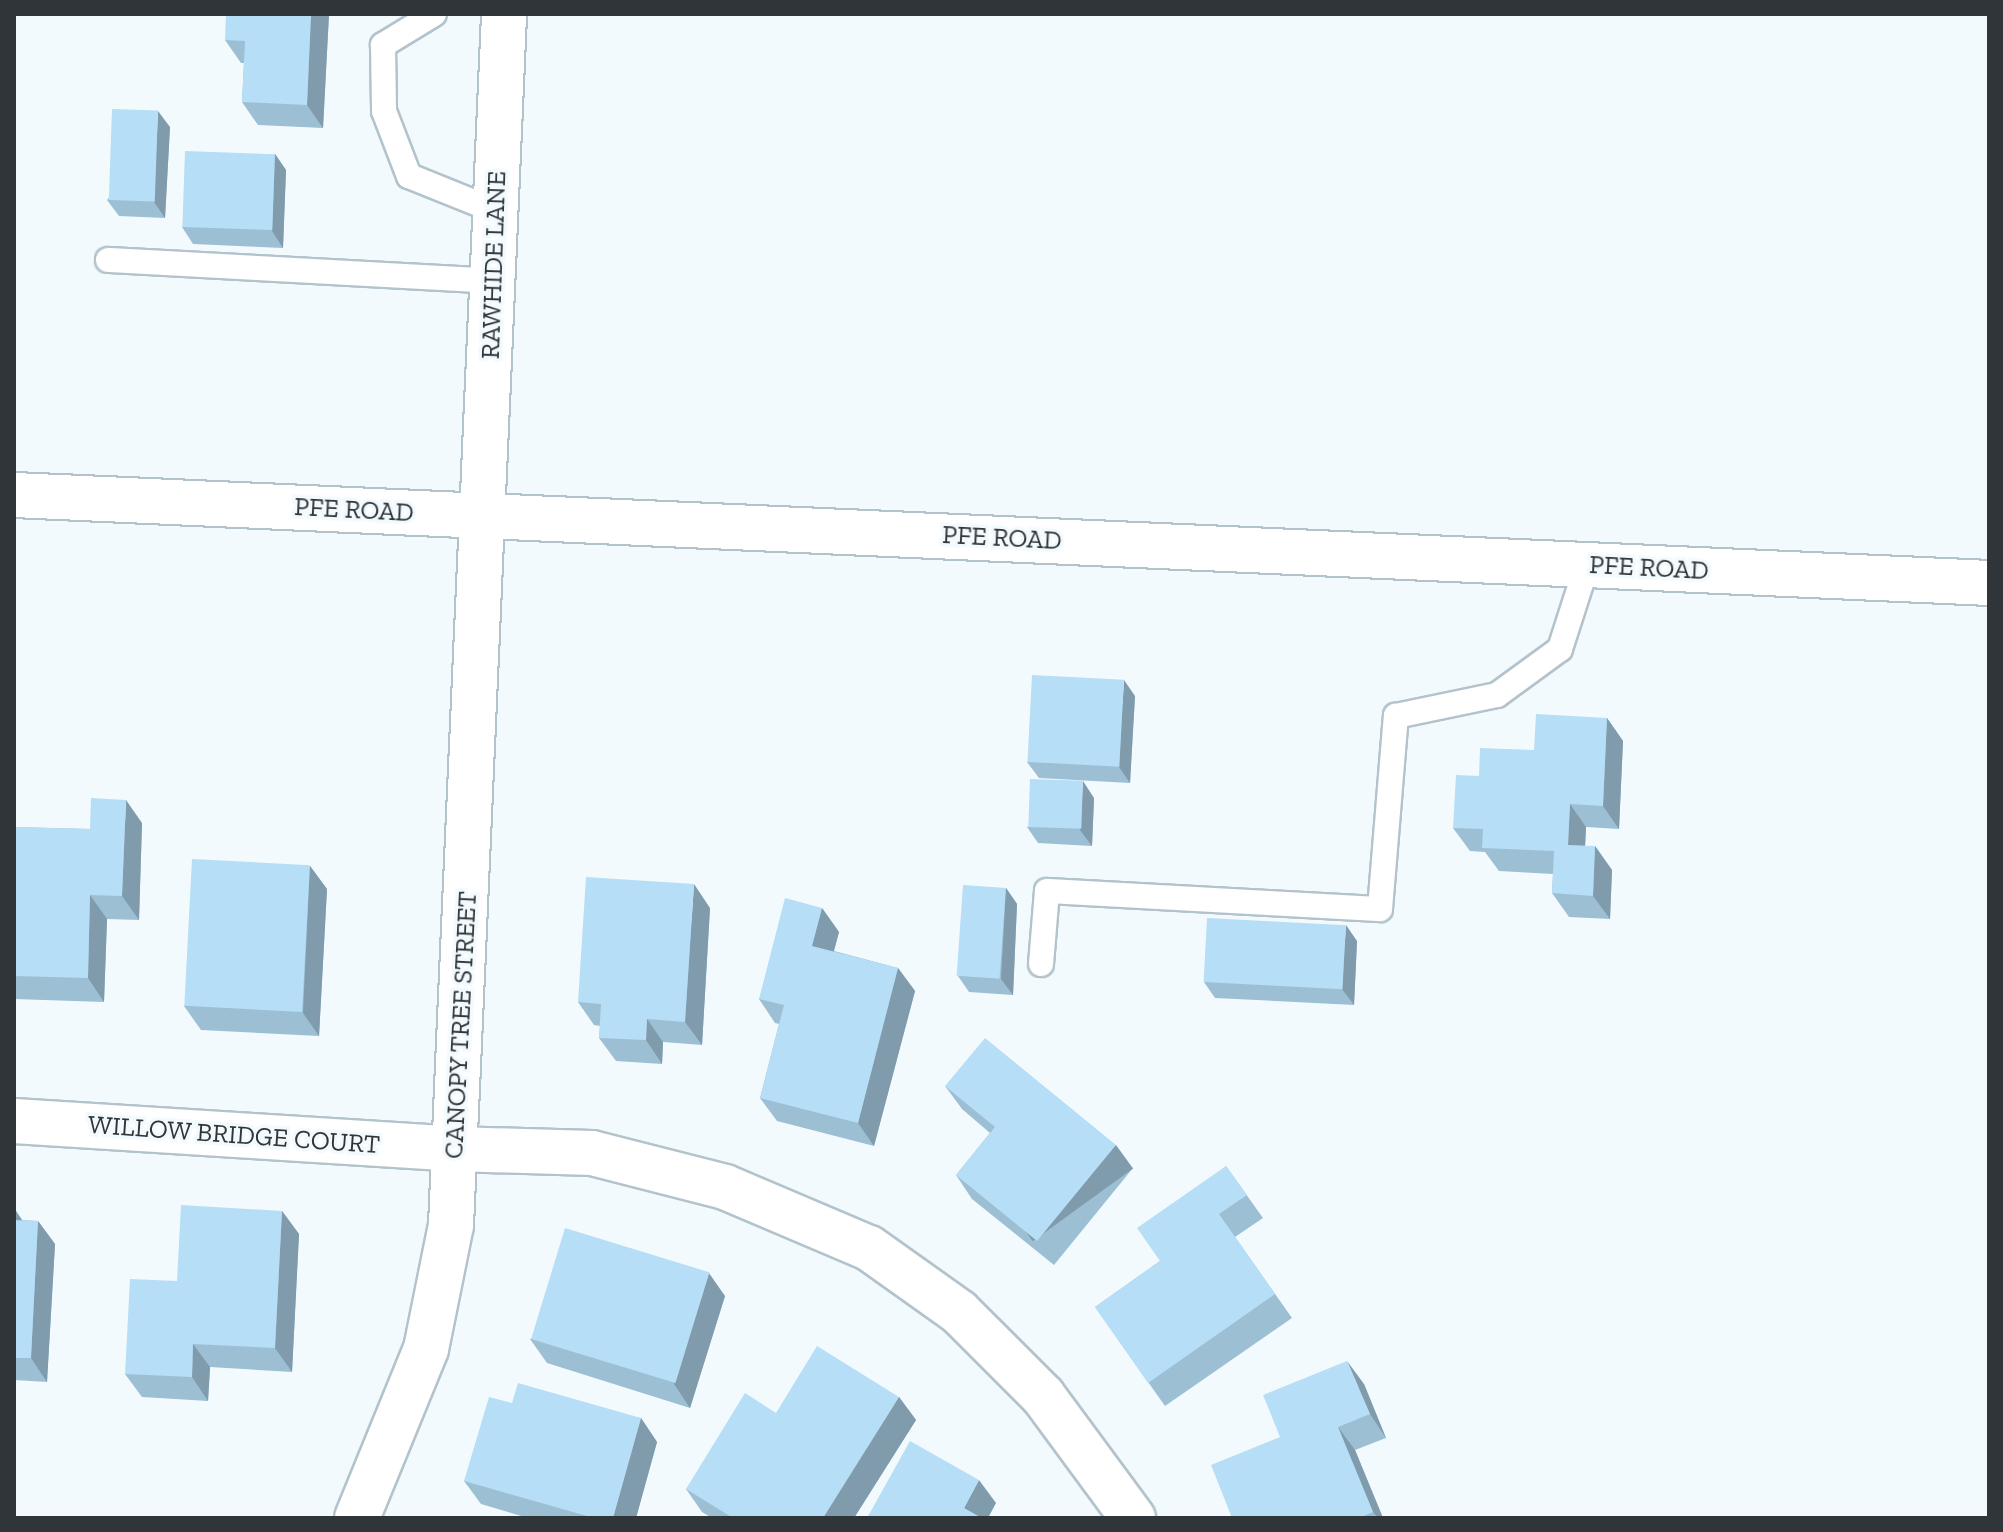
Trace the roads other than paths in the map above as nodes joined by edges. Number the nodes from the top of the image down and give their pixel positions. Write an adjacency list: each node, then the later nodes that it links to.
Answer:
1 (434, 14): 3 (lane)
2 (504, 14): 3 (street, RAWHIDE LANE)
3 (496, 211): 5 (street, RAWHIDE LANE)
4 (108, 260): 5 (lane)
5 (493, 281): 7 (street, RAWHIDE LANE)
6 (14, 495): 7 (street, PFE ROAD)
7 (483, 516): 8 (street, PFE ROAD); 12 (street, CANOPY TREE STREET)
8 (1587, 565): 9 (street, PFE ROAD); 10 (lane)
9 (1989, 583)
10 (1041, 964)
11 (14, 1121): 12 (street, WILLOW BRIDGE COURT)
12 (455, 1149): 13 (street, CANOPY TREE STREET); 14 (street, WILLOW BRIDGE COURT)
13 (357, 1518)
14 (1133, 1518)

